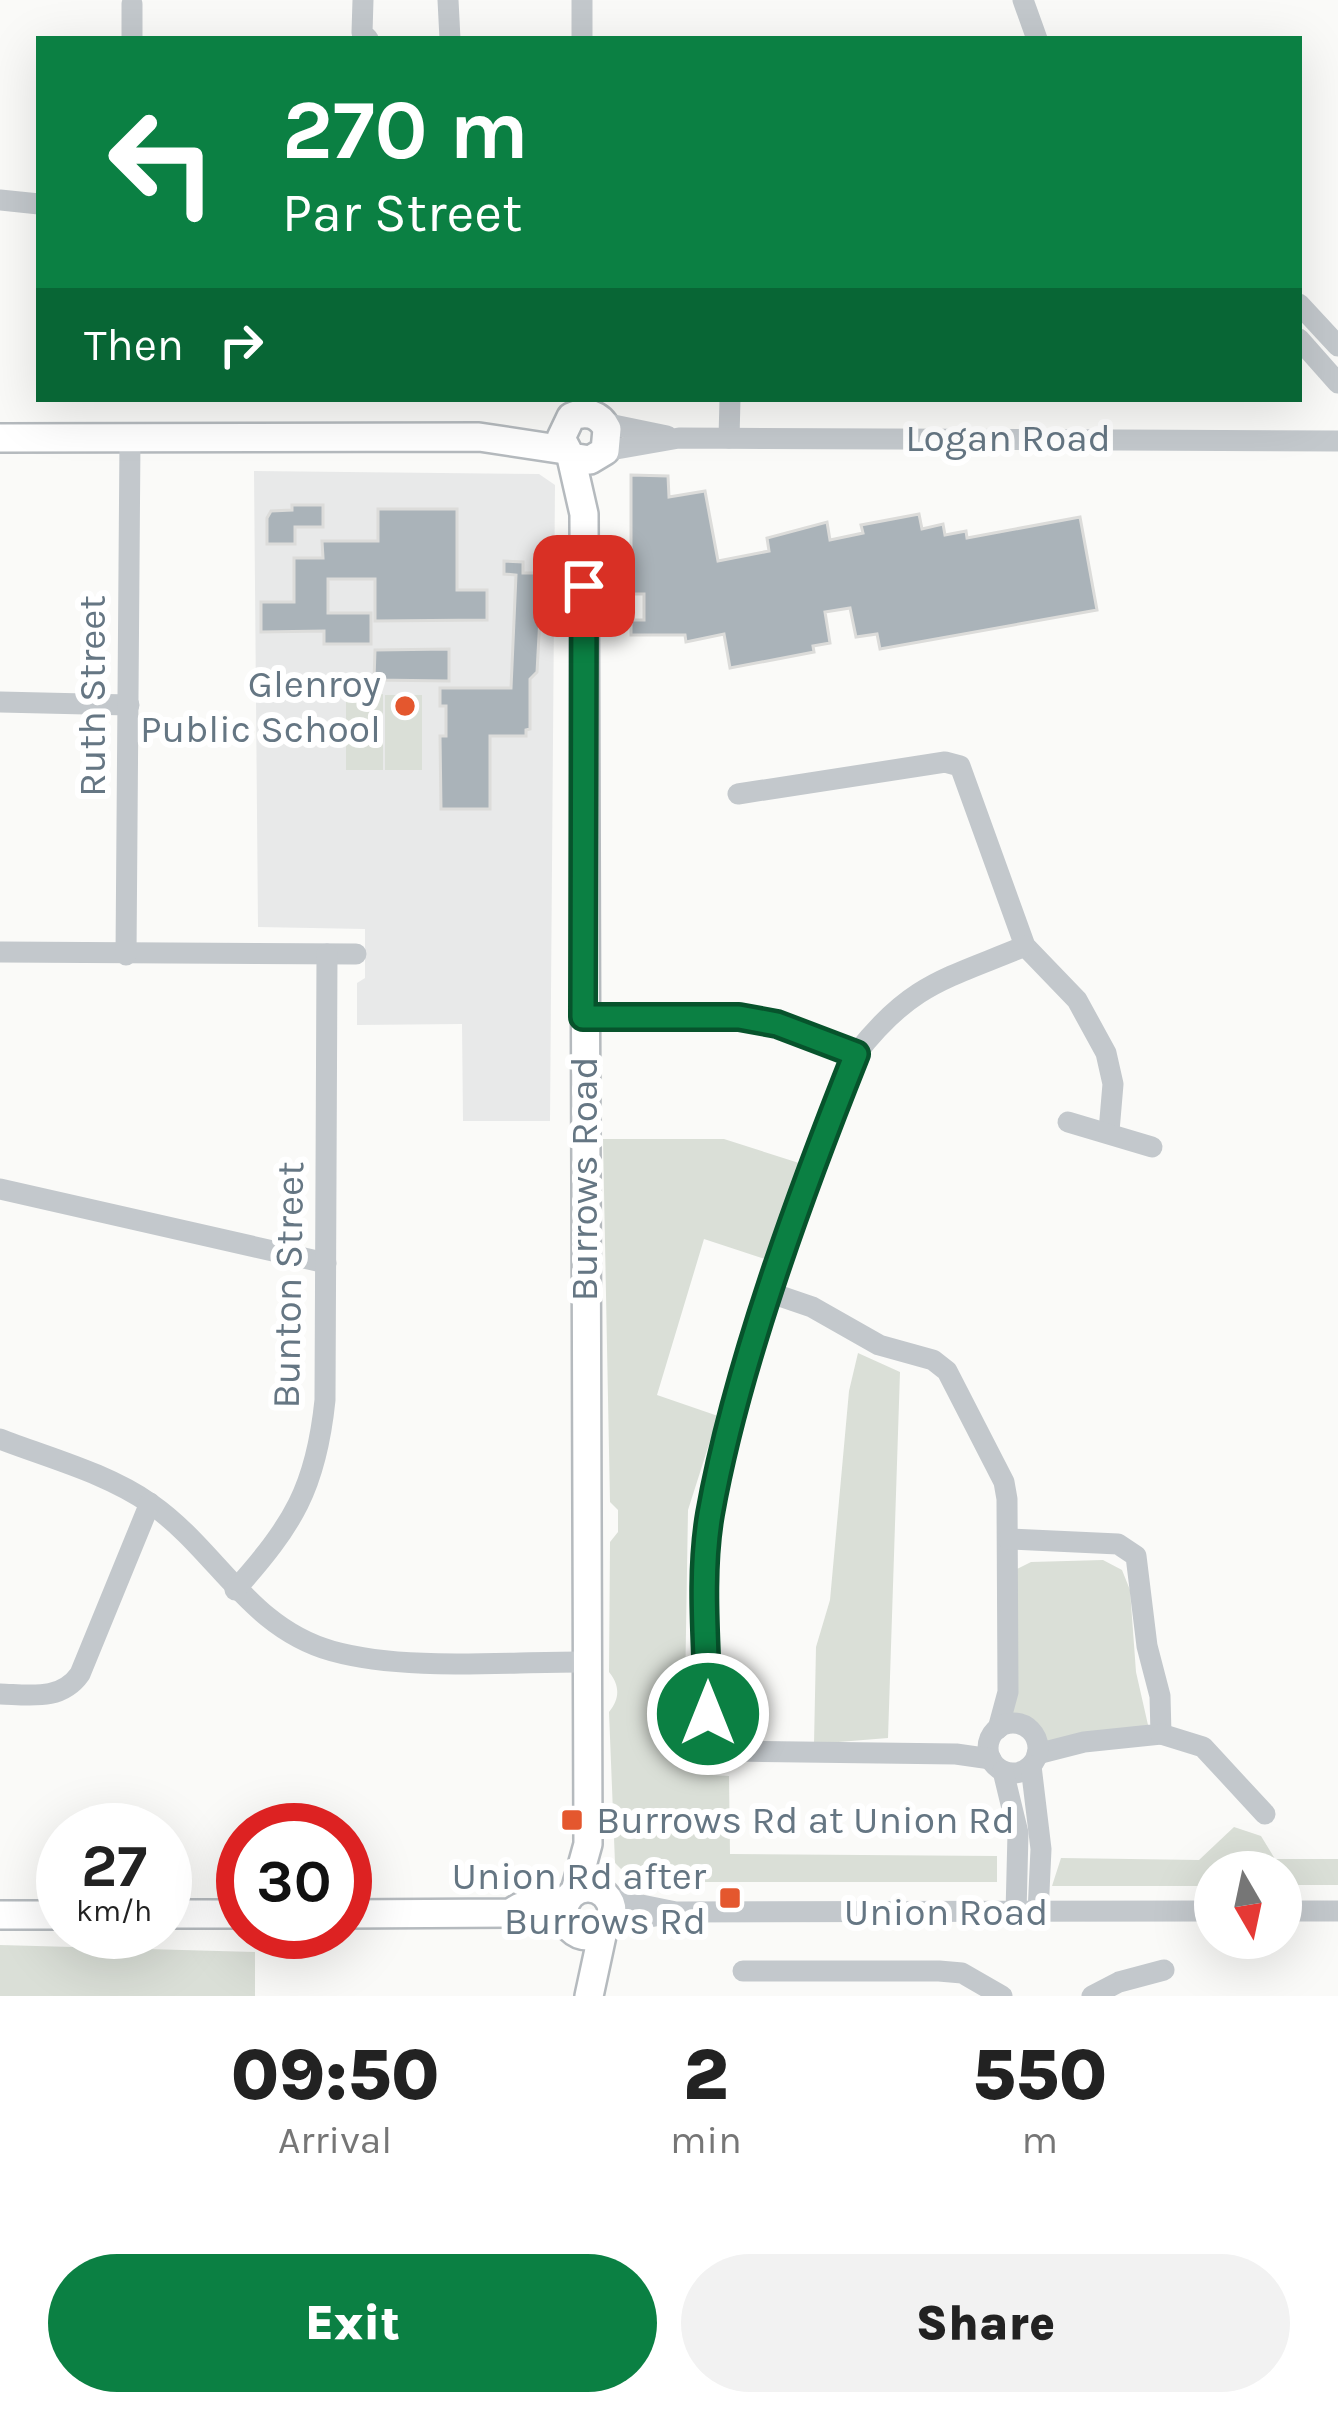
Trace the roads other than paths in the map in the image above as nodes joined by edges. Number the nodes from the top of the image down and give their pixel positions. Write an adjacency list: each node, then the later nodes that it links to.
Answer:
1 (362, 0): 7 (street)
2 (448, 0): 8 (street)
3 (582, 0): 9 (street)
4 (1023, 0): 10 (street)
5 (132, 4): 6 (street)
6 (132, 36)
7 (365, 36)
8 (450, 36)
9 (582, 36)
10 (1036, 36)
11 (0, 200): 12 (street)
12 (36, 204)
13 (1302, 307): 15 (street)
14 (1302, 342): 16 (street)
15 (1338, 346)
16 (1338, 383)
17 (730, 402): 21 (street)
18 (584, 430): 20 (main road, Logan Road); 21 (street, Logan Road); 31 (main road, Burrows Road)
19 (0, 438): 20 (main road, Logan Road)
20 (130, 438): 24 (street, Ruth Street)
21 (729, 438): 22 (street, Logan Road)
22 (1338, 441)
23 (0, 702): 24 (street)
24 (128, 705): 30 (street, Ruth Street)
25 (730, 795): 26 (street)
26 (1025, 946): 32 (street); 34 (street)
27 (0, 952): 30 (street)
28 (356, 954): 29 (street)
29 (327, 955): 30 (street); 37 (street, Bunton Street)
30 (126, 956)
31 (583, 1017): 32 (street); 43 (main road, Burrows Road)
32 (856, 1054): 38 (street)
33 (1068, 1122): 34 (street)
34 (1109, 1131): 35 (street)
35 (1152, 1147)
36 (0, 1189): 37 (street)
37 (326, 1263): 42 (street, Bunton Street)
38 (771, 1293): 41 (street); 48 (street)
39 (0, 1438): 40 (street)
40 (150, 1503): 42 (street); 45 (street)
41 (1008, 1539): 44 (street); 46 (street)
42 (235, 1590): 43 (street)
43 (587, 1661): 53 (main road, Burrows Road)
44 (1008, 1692): 47 (street); 48 (street)
45 (0, 1694)
46 (1162, 1734): 47 (street); 49 (street)
47 (1031, 1745): 48 (street); 48 (street); 54 (street)
48 (995, 1749): 54 (street)
49 (1265, 1814)
50 (1194, 1911): 54 (street, Union Road)
51 (1302, 1911): 52 (street)
52 (1338, 1911)
53 (588, 1912): 54 (street, Union Road); 55 (main road, Union Road); 60 (main road, Burrows Road)
54 (1027, 1913)
55 (372, 1914)
56 (0, 1915): 57 (main road)
57 (36, 1915)
58 (1164, 1970): 62 (street)
59 (743, 1971): 61 (street)
60 (588, 1996)
61 (1002, 1996)
62 (1092, 1996)

